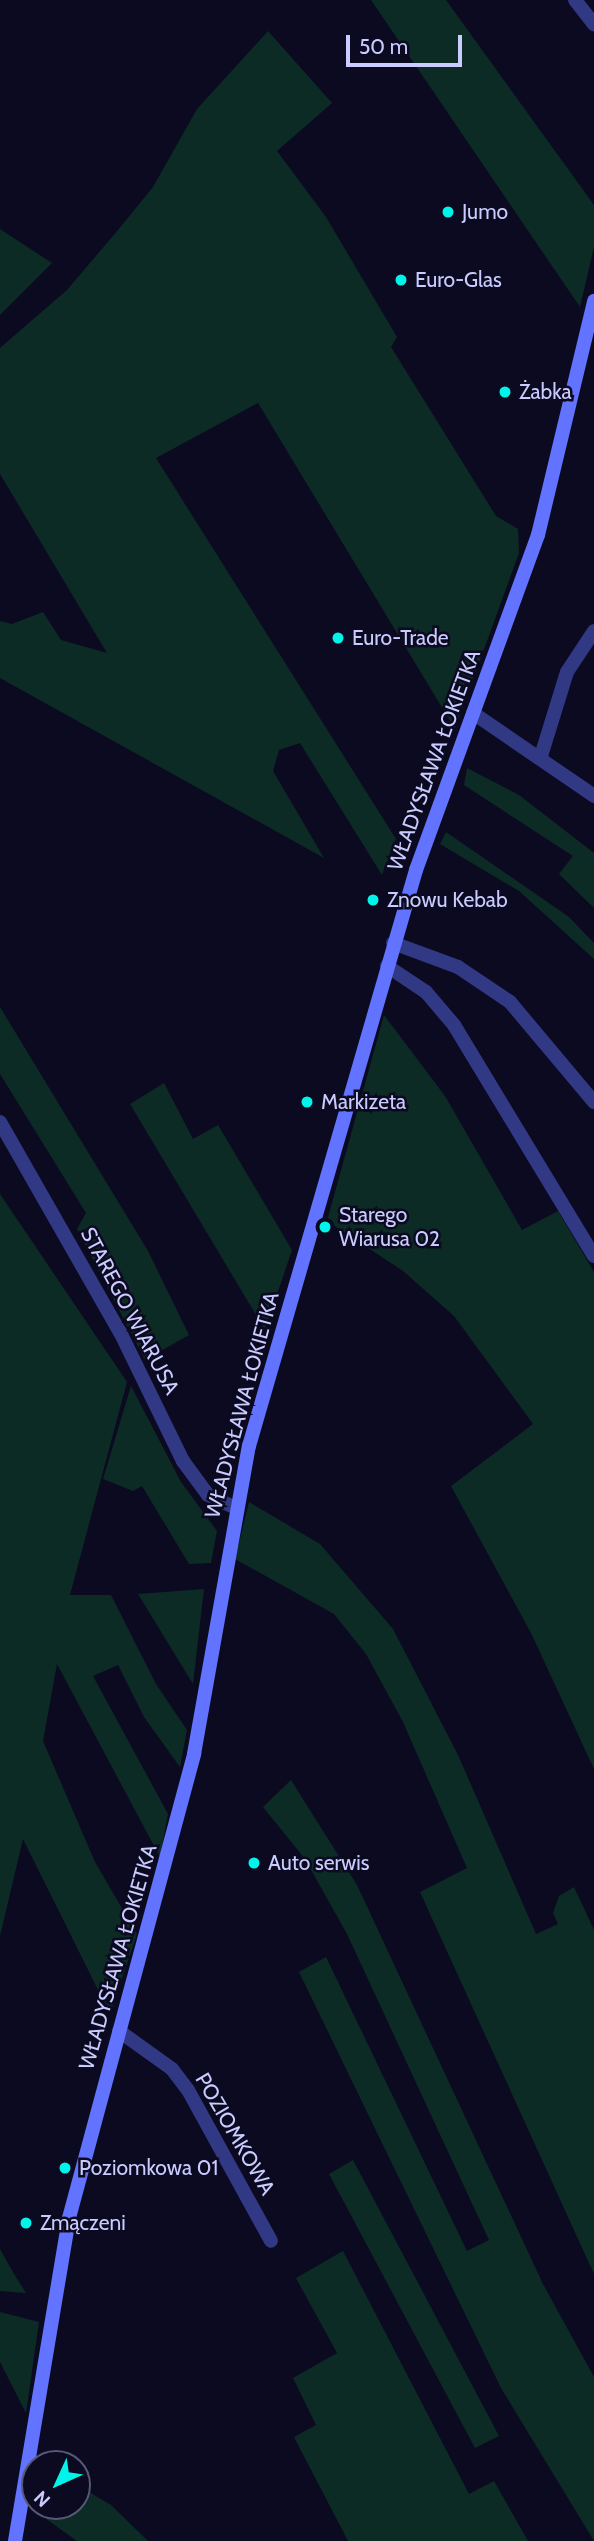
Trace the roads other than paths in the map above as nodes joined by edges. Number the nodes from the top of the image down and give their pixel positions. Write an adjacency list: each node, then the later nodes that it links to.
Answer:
1 (575, 0): 2 (street)
2 (594, 24)
3 (594, 302): 5 (street, WŁADYSŁAWA ŁOKIETKA)
4 (594, 631): 6 (street)
5 (473, 713): 6 (street); 8 (street, WŁADYSŁAWA ŁOKIETKA)
6 (541, 756): 7 (street)
7 (594, 796)
8 (393, 943): 9 (street, WŁADYSŁAWA ŁOKIETKA); 10 (street)
9 (387, 966): 12 (street); 13 (street, WŁADYSŁAWA ŁOKIETKA)
10 (594, 1102)
11 (0, 1122): 13 (street, STAREGO WIARUSA)
12 (594, 1256)
13 (234, 1507): 14 (street, WŁADYSŁAWA ŁOKIETKA)
14 (119, 2031): 15 (street, POZIOMKOWA); 16 (street, WŁADYSŁAWA ŁOKIETKA)
15 (271, 2241)
16 (15, 2541)

